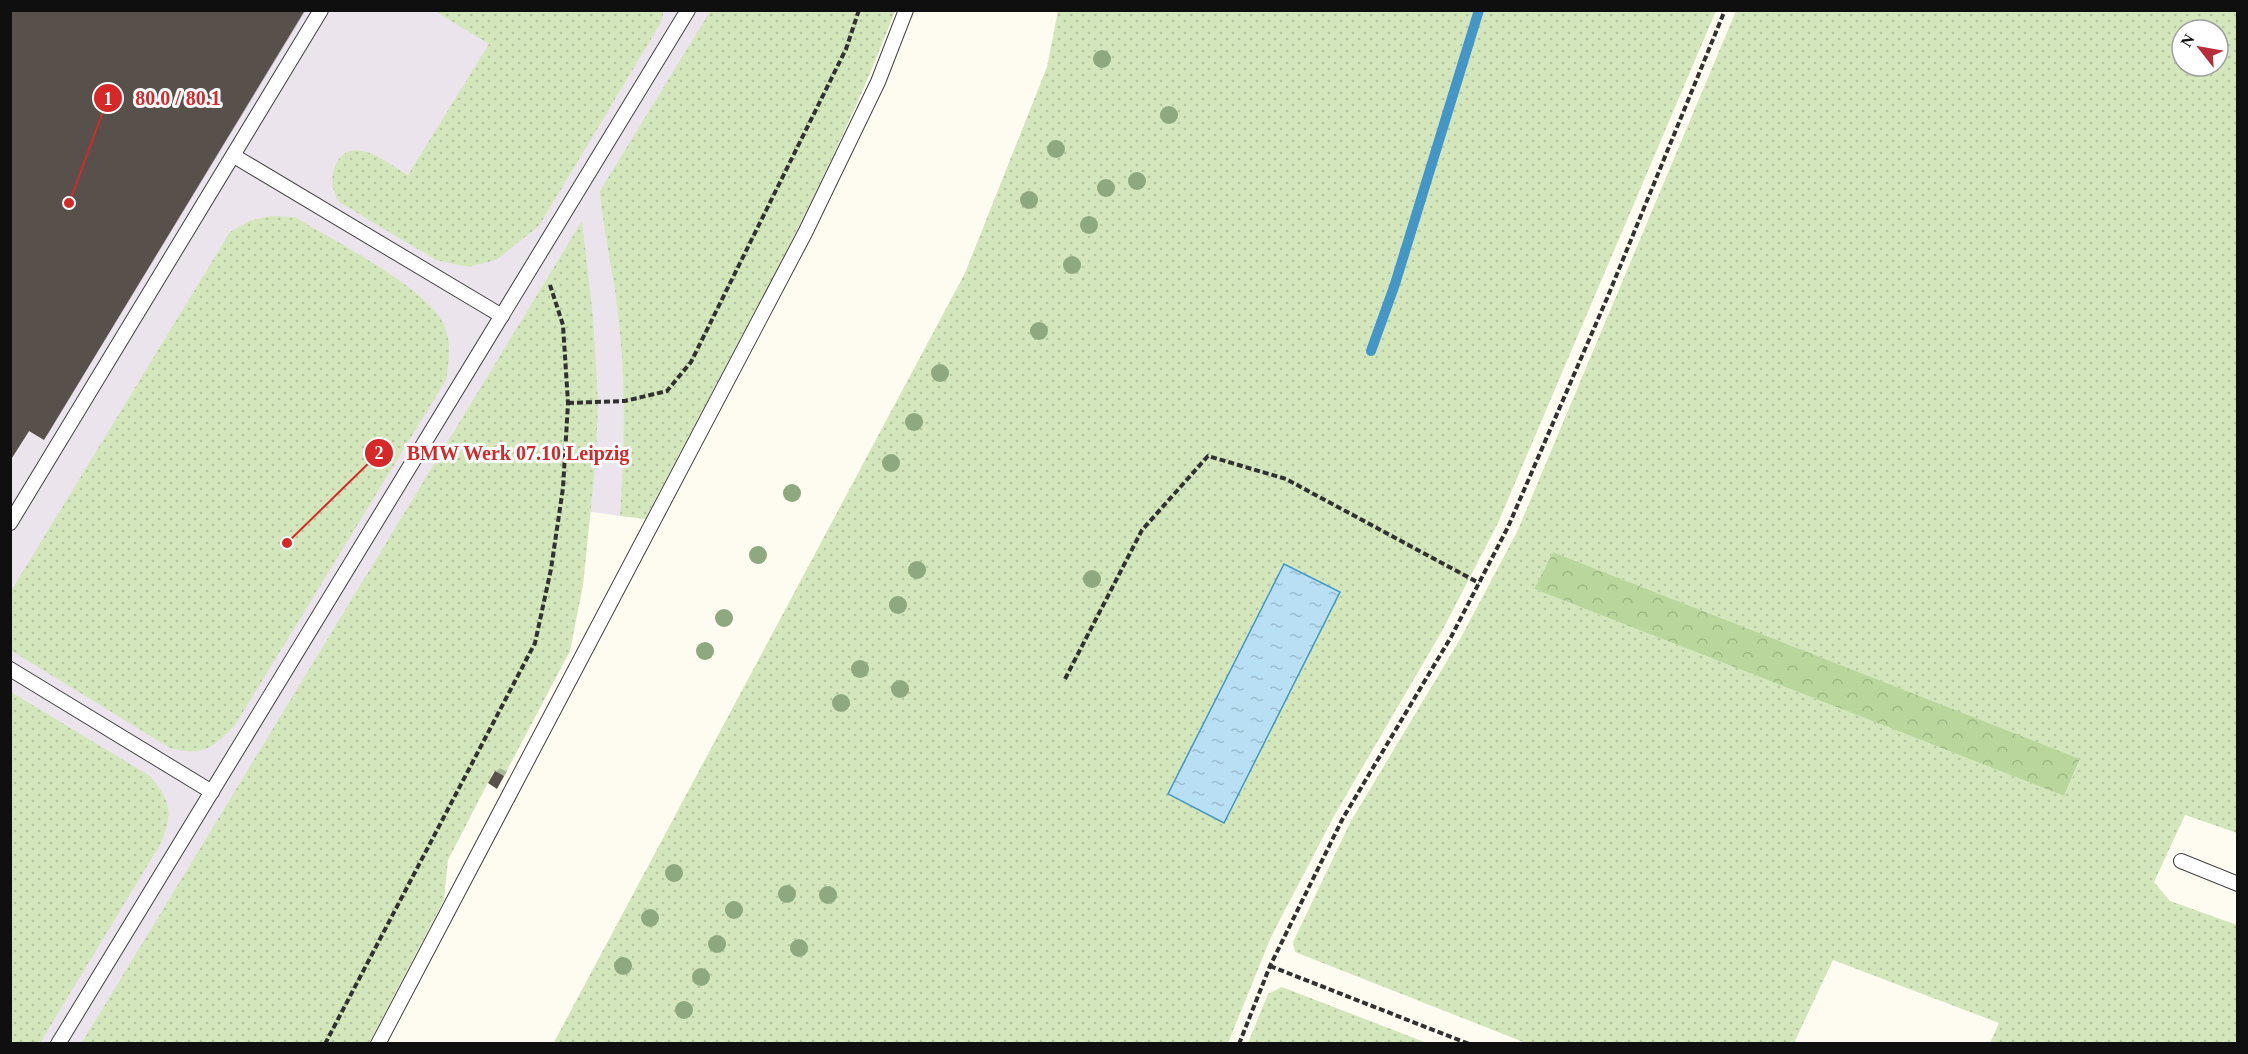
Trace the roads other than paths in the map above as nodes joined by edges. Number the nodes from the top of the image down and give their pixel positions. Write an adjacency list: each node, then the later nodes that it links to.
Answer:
1 (321, 10): 4 (lane)
2 (688, 10): 5 (lane)
3 (906, 10): 12 (lane)
4 (234, 156): 5 (lane); 6 (lane)
5 (502, 316): 8 (lane)
6 (10, 523)
7 (10, 669): 8 (lane)
8 (212, 792): 11 (lane)
9 (2181, 861): 10 (lane)
10 (2238, 884)
11 (58, 1044)
12 (378, 1044)

